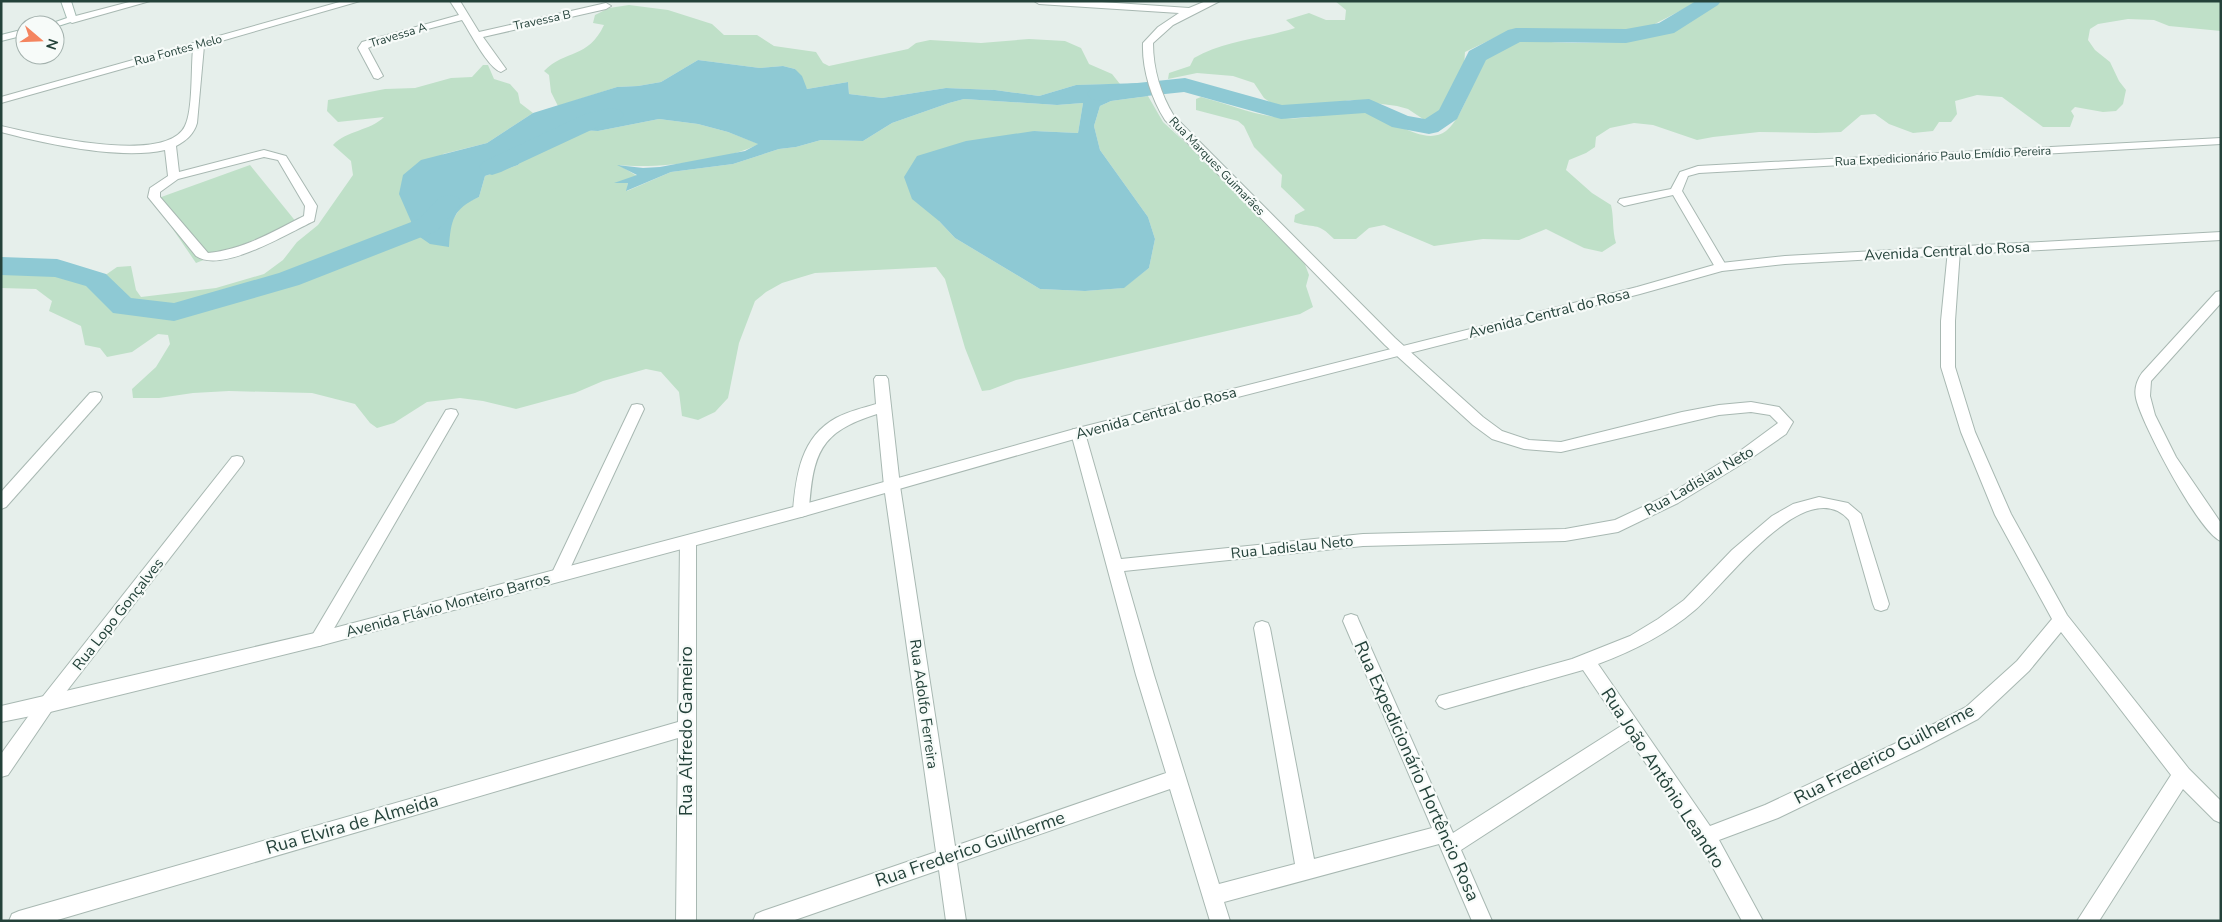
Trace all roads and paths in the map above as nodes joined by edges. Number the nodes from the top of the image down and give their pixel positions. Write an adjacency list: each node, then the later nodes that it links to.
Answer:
1 (66, 1): 10 (street)
2 (145, 1): 10 (street)
3 (355, 1): 15 (street, Rua Fontes Melo)
4 (455, 1): 9 (street)
5 (1039, 1): 8 (street)
6 (1215, 1): 8 (street)
7 (606, 6): 13 (street, Travessa B)
8 (1193, 6): 29 (street, Rua Marques Guimarães)
9 (465, 16): 13 (street); 17 (street, Travessa A)
10 (72, 20): 11 (street)
11 (65, 22)
12 (15, 34): 14 (street)
13 (478, 35): 16 (street)
14 (1, 38)
15 (198, 45): 18 (street, Rua Fontes Melo); 21 (street)
16 (501, 69)
17 (378, 76)
18 (1, 100)
19 (1, 129): 21 (street)
20 (2221, 141): 23 (street, Rua Expedicionário Paulo Emídio Pereira)
21 (170, 145): 22 (street)
22 (174, 177): 22 (street)
23 (1676, 191): 24 (street); 27 (street)
24 (1624, 202)
25 (2221, 236): 26 (street, Avenida Central do Rosa)
26 (1954, 250): 27 (street, Avenida Central do Rosa); 45 (street)
27 (1721, 267): 29 (street, Avenida Central do Rosa)
28 (2221, 295): 40 (street)
29 (1399, 350): 35 (street, Avenida Central do Rosa); 42 (street, Rua Ladislau Neto)
30 (880, 379): 32 (street, Rua Adolfo Ferreira)
31 (95, 397): 38 (street)
32 (884, 407): 37 (street, Rua Adolfo Ferreira); 39 (street)
33 (636, 410): 43 (street)
34 (452, 414): 48 (street)
35 (1078, 433): 37 (street, Avenida Central do Rosa); 42 (street)
36 (237, 461): 51 (street, Rua Lopo Gonçalves)
37 (892, 486): 39 (street, Avenida Flávio Monteiro Barros); 61 (street, Rua Adolfo Ferreira)
38 (1, 503)
39 (801, 511): 41 (street, Avenida Flávio Monteiro Barros)
40 (2221, 535)
41 (688, 542): 43 (street, Avenida Flávio Monteiro Barros); 53 (street, Rua Alfredo Gameiro)
42 (1114, 566): 57 (street)
43 (559, 576): 48 (street, Avenida Flávio Monteiro Barros)
44 (1882, 604): 49 (street)
45 (2062, 620): 56 (street); 59 (street, Rua Frederico Guilherme)
46 (1352, 622): 60 (street, Rua Expedicionário Hortêncio Rosa)
47 (1262, 628): 62 (street)
48 (320, 639): 51 (street, Avenida Flávio Monteiro Barros)
49 (1587, 662): 50 (street); 54 (street, Rua João Antônio Leandro)
50 (1445, 701)
51 (46, 705): 52 (street, Avenida Flávio Monteiro Barros); 55 (street, Rua Lopo Gonçalves)
52 (1, 714)
53 (685, 728): 64 (street, Rua Elvira de Almeida); 65 (street, Rua Alfredo Gameiro)
54 (1632, 729): 59 (street, Rua João Antônio Leandro); 60 (street)
55 (1, 769)
56 (2182, 775): 58 (street); 71 (street)
57 (1177, 778): 61 (street, Rua Frederico Guilherme); 63 (street)
58 (2221, 814)
59 (1706, 836): 70 (street, Rua João Antônio Leandro)
60 (1446, 840): 62 (street); 69 (street, Rua Expedicionário Hortêncio Rosa)
61 (946, 857): 66 (street, Rua Frederico Guilherme); 67 (street, Rua Adolfo Ferreira)
62 (1306, 871): 63 (street)
63 (1213, 895): 68 (street)
64 (19, 921)
65 (686, 921)
66 (763, 921)
67 (956, 921)
68 (1220, 921)
69 (1482, 921)
70 (1752, 921)
71 (2087, 921)

